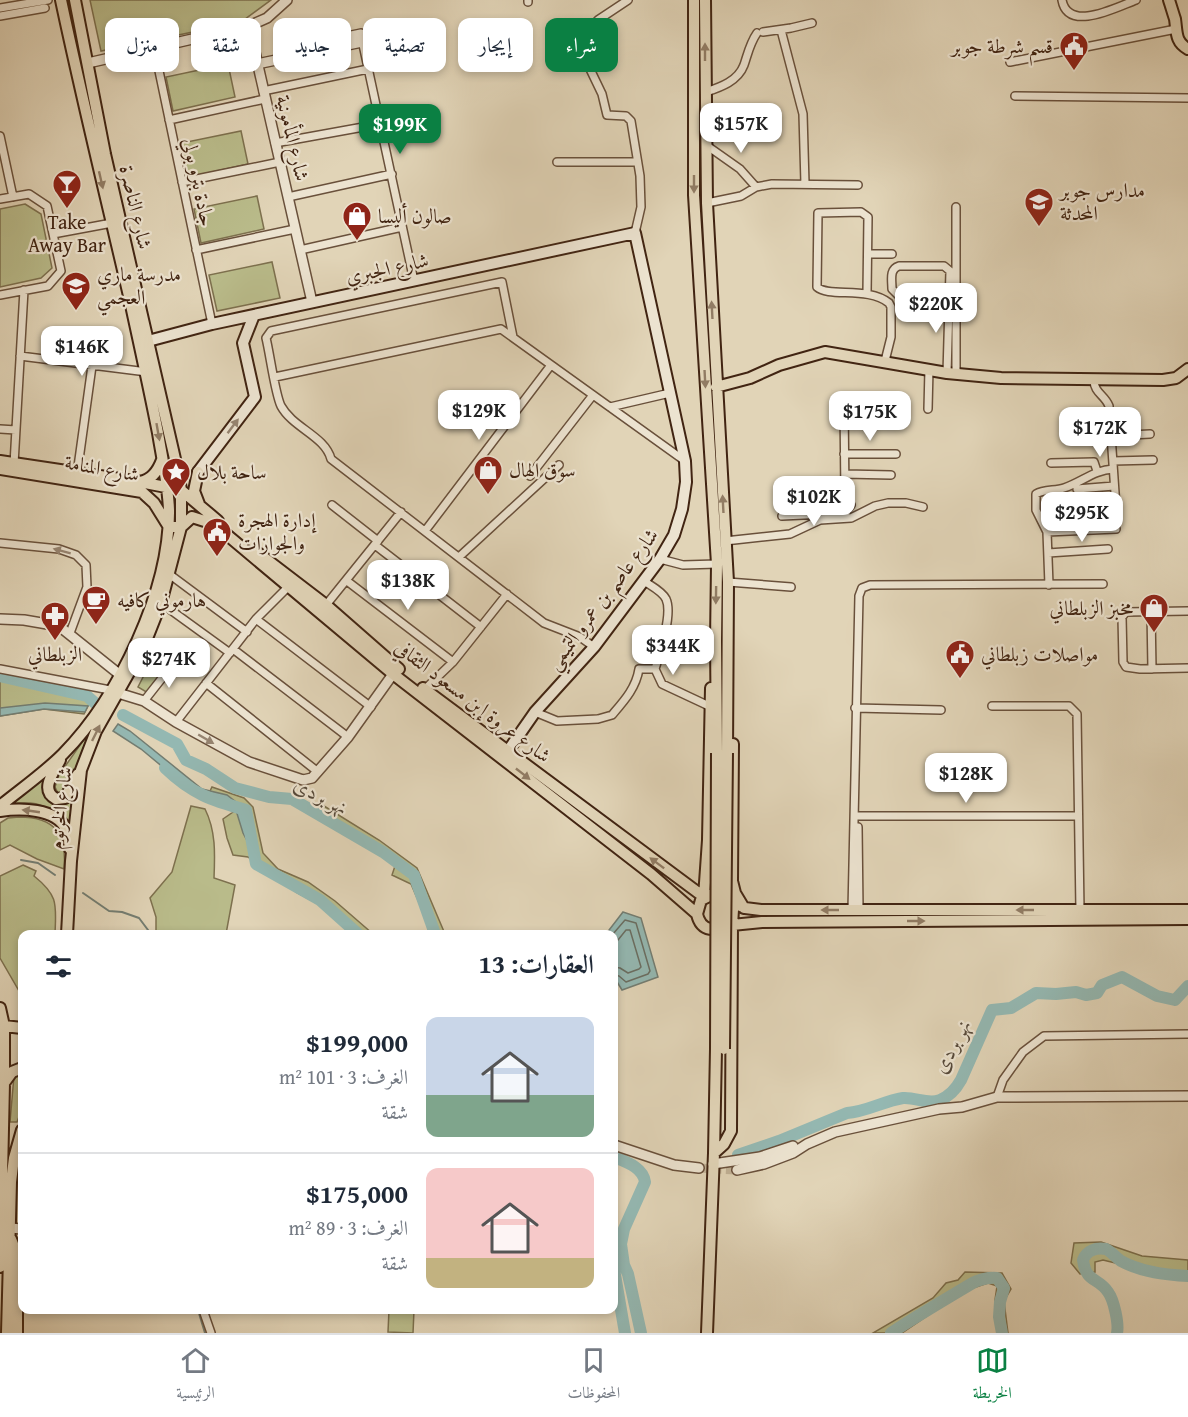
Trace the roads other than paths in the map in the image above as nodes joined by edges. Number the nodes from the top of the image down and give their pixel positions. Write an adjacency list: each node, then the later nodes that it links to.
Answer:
1 (48, 0): 10 (street)
2 (287, 0): 13 (street)
3 (628, 0): 39 (street)
4 (694, 0): 132 (main road, one-way to 132)
5 (705, 0): 28 (main road, one-way to 5)
6 (1062, 0): 7 (street)
7 (1136, 0)
8 (1168, 0): 15 (main road)
9 (68, 1): 50 (main road, شارع الناصرة, one-way to 50); 68 (main road, شارع الناصرة)
10 (0, 8)
11 (45, 8): 12 (street)
12 (0, 16)
13 (261, 21)
14 (812, 22): 16 (street)
15 (1176, 29): 19 (main road); 21 (street)
16 (781, 30): 28 (street); 42 (street)
17 (362, 38): 18 (street); 23 (street)
18 (363, 43)
19 (1188, 49)
20 (105, 59): 22 (street)
21 (1010, 62)
22 (88, 63)
23 (261, 63)
24 (363, 70): 29 (street)
25 (159, 72): 32 (street, جادة بترو بولي)
26 (259, 72): 29 (street, شارع المأمونية)
27 (369, 72): 33 (street)
28 (706, 92): 36 (main road)
29 (264, 95): 32 (street); 35 (street, شارع المأمونية)
30 (1015, 96): 31 (street)
31 (1188, 98)
32 (169, 120): 41 (street, جادة بترو بولي)
33 (380, 124): 35 (street); 40 (street)
34 (0, 136): 45 (street)
35 (275, 143): 37 (street, شارع المأمونية)
36 (706, 145): 44 (street); 48 (main road)
37 (280, 162): 41 (street); 46 (street, شارع المأمونية)
38 (557, 162): 39 (street)
39 (637, 162): 53 (street)
40 (392, 174): 46 (street); 51 (street)
41 (182, 183): 55 (street, جادة بترو بولي)
42 (805, 184): 43 (street); 44 (street)
43 (858, 185)
44 (756, 187): 48 (street)
45 (14, 197): 47 (street); 54 (street)
46 (288, 197): 52 (street, شارع المأمونية)
47 (0, 199)
48 (707, 203): 79 (main road, one-way to 48)
49 (956, 207): 76 (street)
50 (112, 223): 54 (street); 75 (main road, شارع الناصرة)
51 (402, 227): 56 (street); 59 (street)
52 (295, 229): 55 (street); 56 (street, شارع المأمونية)
53 (635, 233): 59 (main road, شارع الجبري); 80 (main road, شارع عاصم بن عمرو التميمي)
54 (53, 234): 60 (street)
55 (196, 250): 66 (street, جادة بترو بولي)
56 (300, 250): 64 (street, شارع المأمونية)
57 (868, 254): 58 (street); 61 (street); 61 (street)
58 (892, 254)
59 (414, 280): 64 (main road, شارع الجبري)
60 (24, 290): 62 (street); 69 (street)
61 (867, 293): 70 (street)
62 (0, 295)
63 (949, 297): 63 (street); 76 (street)
64 (312, 303): 65 (main road, شارع الجبري)
65 (254, 315): 66 (main road, شارع الجبري); 101 (main road, one-way to 65)
66 (212, 324): 68 (main road, شارع الجبري)
67 (513, 337): 71 (street); 77 (street); 77 (street)
68 (147, 341): 110 (main road, شارع الناصرة)
69 (20, 356): 72 (street); 86 (street)
70 (885, 362): 73 (main road); 79 (main road)
71 (551, 365): 81 (street); 123 (street)
72 (92, 366): 75 (street); 102 (street)
73 (929, 369): 76 (main road); 84 (street)
74 (1188, 369): 78 (main road)
75 (147, 372): 91 (main road, شارع الناصرة, one-way to 91)
76 (951, 373): 78 (main road)
77 (275, 377): 116 (street)
78 (1094, 380): 88 (street)
79 (716, 387): 125 (main road, one-way to 79)
80 (670, 393): 83 (street); 92 (main road, شارع عاصم بن عمرو التميمي)
81 (593, 395): 83 (street); 105 (street)
82 (844, 405): 89 (street)
83 (610, 407): 92 (street)
84 (928, 409)
85 (0, 429): 86 (street)
86 (16, 430): 96 (street)
87 (1150, 434): 88 (street)
88 (1111, 436): 98 (street)
89 (844, 454): 90 (street); 103 (street)
90 (896, 454)
91 (163, 459): 106 (main road); 108 (main road, شارع الناصرة)
92 (685, 460): 131 (main road, شارع عاصم بن عمرو التميمي)
93 (1153, 460): 98 (street)
94 (0, 461): 96 (main road, شارع المنامة)
95 (1052, 463): 100 (street)
96 (14, 464): 102 (main road, شارع المنامة)
97 (560, 465): 130 (street)
98 (1113, 465): 100 (street); 107 (street)
99 (0, 470): 106 (main road, شارع المنامة)
100 (1097, 471): 124 (street)
101 (198, 472): 110 (main road); 114 (main road)
102 (76, 474): 106 (main road, شارع المنامة)
103 (845, 474): 104 (street); 111 (street)
104 (891, 475)
105 (530, 476)
106 (142, 486): 108 (main road, شارع المنامة); 120 (main road, شارع المنامة)
107 (1114, 486): 109 (street); 117 (street)
108 (166, 487): 110 (main road); 120 (main road, شارع الناصرة)
109 (1077, 489)
110 (181, 490): 114 (main road, شارع عروة إبن مسعود الثقافي); 121 (main road, شارع الخرتوم)
111 (845, 493): 112 (street); 119 (street)
112 (787, 495)
113 (332, 505): 127 (street)
114 (200, 507): 143 (main road, شارع عروة إبن مسعود الثقافي)
115 (923, 507): 119 (street)
116 (400, 512): 123 (street); 127 (street)
117 (1059, 514)
118 (782, 516): 119 (street)
119 (846, 516): 125 (street)
120 (168, 526): 121 (main road); 161 (main road, شارع الناصرة)
121 (181, 527): 133 (main road, شارع الخرتوم); 139 (main road, شارع عروة إبن مسعود الثقافي)
122 (1116, 529): 124 (street)
123 (425, 531): 130 (street)
124 (1047, 532): 129 (street)
125 (725, 541): 136 (main road)
126 (0, 543): 151 (street, one-way to 126)
127 (377, 543): 134 (street); 149 (street)
128 (1108, 549): 129 (street)
129 (1048, 553): 138 (street)
130 (459, 557): 141 (street)
131 (660, 559): 132 (street); 135 (main road, شارع عاصم بن عمرو التميمي)
132 (717, 564): 152 (main road, one-way to 152)
133 (169, 574): 142 (main road, شارع الخرتوم); 150 (street)
134 (347, 581): 143 (street); 155 (street)
135 (644, 581): 153 (main road, شارع عاصم بن عمرو التميمي); 159 (street)
136 (728, 582): 140 (street); 148 (main road)
137 (1103, 584): 138 (street)
138 (1049, 585): 170 (street)
139 (288, 587): 147 (street); 162 (main road, شارع عروة إبن مسعود الثقافي)
140 (791, 587)
141 (507, 594): 149 (street); 153 (street)
142 (161, 603): 154 (street); 165 (main road, شارع الخرتوم)
143 (326, 605): 164 (main road, شارع عروة إبن مسعود الثقافي)
144 (1188, 611): 145 (street)
145 (1151, 612): 160 (street); 160 (street)
146 (0, 619): 151 (street)
147 (256, 620): 150 (street); 169 (street)
148 (726, 621): 175 (main road); 189 (main road)
149 (481, 627): 155 (street)
150 (246, 632): 154 (street)
151 (70, 633): 161 (street)
152 (716, 641): 167 (main road); 175 (main road)
153 (594, 647): 172 (main road, شارع عاصم بن عمرو التميمي)
154 (232, 651): 163 (street); 174 (street)
155 (453, 662): 164 (street)
156 (174, 663): 166 (street)
157 (1188, 668): 160 (street)
158 (0, 669): 165 (street)
159 (655, 669): 167 (street); 172 (street)
160 (1152, 669)
161 (119, 674): 165 (main road, شارع الناصرة)
162 (393, 674): 169 (street); 177 (main road, شارع عروة إبن مسعود الثقافي)
163 (206, 683): 173 (street); 179 (street)
164 (425, 689): 177 (main road, شارع عروة إبن مسعود الثقافي)
165 (114, 692): 166 (street); 176 (main road); 178 (main road, شارع الخرتوم, one-way to 165)
166 (144, 701): 173 (street)
167 (709, 706): 185 (main road)
168 (992, 706): 183 (street)
169 (371, 707): 174 (street)
170 (855, 708): 171 (street); 182 (street)
171 (941, 710)
172 (536, 712): 177 (main road, شارع عاصم بن عمرو التميمي)
173 (176, 722): 179 (street, one-way to 179)
174 (348, 737): 179 (street)
175 (722, 753): 208 (main road, bridge)
176 (63, 754): 178 (main road); 180 (main road)
177 (506, 754): 186 (main road, شارع عروة إبن مسعود الثقافي, one-way to 177); 193 (main road, شارع عروة إبن مسعود الثقافي, one-way to 193)
178 (81, 770): 184 (main road, شارع الخرتوم)
179 (318, 771)
180 (0, 806)
181 (0, 811): 184 (main road, one-way to 181)
182 (855, 816): 183 (street); 190 (street)
183 (1078, 816): 191 (street)
184 (71, 861): 196 (main road, شارع الخرتوم)
185 (705, 872): 186 (main road); 187 (main road)
186 (688, 885): 187 (main road, شارع عروة إبن مسعود الثقافي)
187 (704, 897): 188 (main road); 193 (main road)
188 (729, 901): 189 (main road); 195 (main road)
189 (745, 908): 190 (main road, one-way to 189)
190 (856, 910): 191 (main road, one-way to 190)
191 (1080, 910): 192 (main road)
192 (1188, 910)
193 (697, 914): 195 (main road)
194 (1188, 919): 195 (main road, one-way to 194)
195 (732, 925): 208 (main road)
196 (67, 930)
197 (0, 1008): 198 (main road)
198 (4, 1026): 199 (main road); 202 (main road)
199 (18, 1028)
200 (1188, 1034): 204 (street)
201 (18, 1070): 202 (main road)
202 (4, 1083): 213 (main road)
203 (1188, 1096): 204 (street)
204 (997, 1097): 205 (street)
205 (925, 1113): 208 (street); 210 (street)
206 (18, 1144): 212 (main road)
207 (618, 1146): 209 (street)
208 (714, 1158): 218 (main road)
209 (699, 1168)
210 (737, 1170)
211 (18, 1230): 212 (street)
212 (9, 1232): 215 (main road); 216 (main road)
213 (0, 1267)
214 (204, 1314): 217 (street)
215 (7, 1333)
216 (17, 1333)
217 (211, 1333)
218 (706, 1333)

